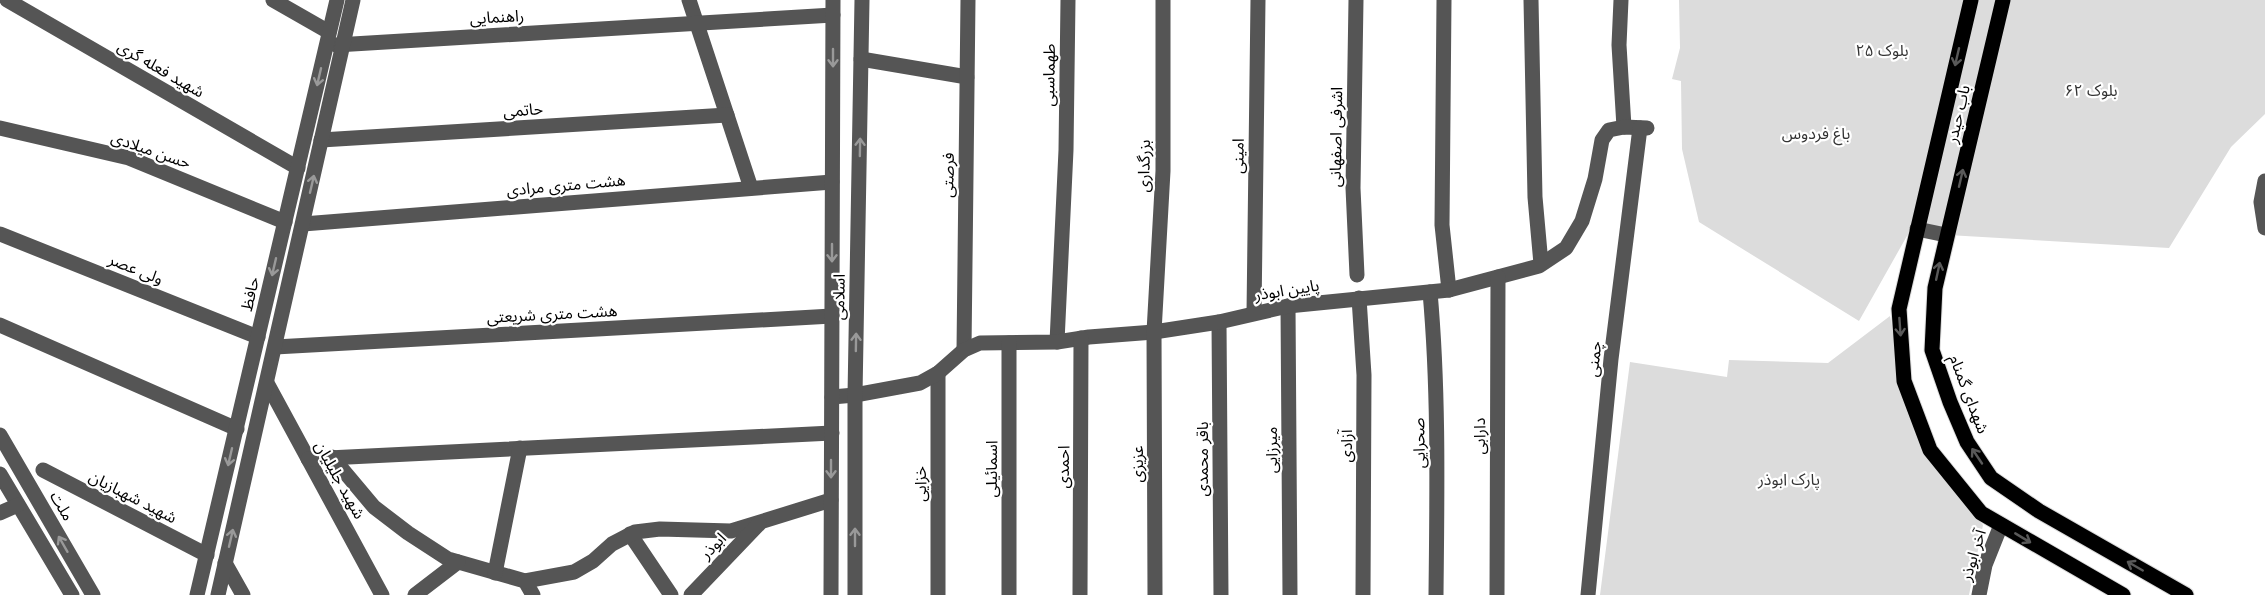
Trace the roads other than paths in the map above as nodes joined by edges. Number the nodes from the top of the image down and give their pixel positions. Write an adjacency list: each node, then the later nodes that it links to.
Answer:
1 (7, 0): 27 (street, شهید فعله گری)
2 (273, 0): 19 (street)
3 (337, 0): 19 (street, حافظ)
4 (353, 0): 20 (street)
5 (689, 0): 18 (street)
6 (862, 0): 21 (street, اسلامی)
7 (968, 0): 22 (street, فرصتی)
8 (1068, 0): 51 (street, طهماسبی)
9 (1162, 0): 48 (street, بزرگداری)
10 (1258, 0): 44 (street, امینی)
11 (1356, 0): 38 (street, اشرفی اصفهانی)
12 (1444, 0): 40 (street)
13 (1531, 0): 37 (street)
14 (1621, 0): 25 (street, چمنی)
15 (1971, 0): 34 (main road, باب حیدر, one-way to 34)
16 (2003, 0): 36 (main road, باب حیدر, one-way to 16)
17 (833, 8): 18 (street, راهنمایی); 29 (street, اسلامی, one-way to 29)
18 (698, 24): 20 (street, راهنمایی); 23 (street)
19 (327, 40): 20 (street, راهنمایی); 27 (street, حافظ, one-way to 27)
20 (343, 45): 26 (street)
21 (861, 59): 22 (street); 57 (street, اسلامی, one-way to 21)
22 (967, 77): 54 (street, فرصتی)
23 (728, 115): 26 (street, حاتمی); 30 (street)
24 (0, 128): 31 (street, حسن میلادی)
25 (1637, 128): 37 (street, پایین ابوذر); 99 (street, چمنی)
26 (321, 140): 32 (street, one-way to 26)
27 (298, 168): 31 (street, حافظ)
28 (2265, 181): 33 (street)
29 (832, 182): 30 (street, هشت متری مرادی); 45 (street, اسلامی, one-way to 45)
30 (751, 188): 32 (street, هشت متری مرادی)
31 (285, 222): 49 (street, حافظ, one-way to 49)
32 (303, 224): 53 (street)
33 (2265, 228)
34 (1917, 229): 36 (street); 71 (main road, one-way to 71)
35 (0, 234): 49 (street, ولی عصر)
36 (1946, 235): 102 (main road, شهدای گمنام, one-way to 36)
37 (1541, 264): 39 (street, پایین ابوذر)
38 (1357, 275)
39 (1498, 277): 40 (street, پایین ابوذر); 98 (street, دارابی)
40 (1449, 290): 41 (street, پایین ابوذر)
41 (1430, 292): 42 (street, پایین ابوذر); 97 (street, صحرایی)
42 (1359, 298): 43 (street, پایین ابوذر); 96 (street, آزادی)
43 (1288, 306): 44 (street, پایین ابوذر); 95 (street, میرزایی)
44 (1254, 313): 46 (street, پایین ابوذر)
45 (832, 316): 53 (street, هشت متری شریعتی); 58 (street, اسلامی)
46 (1219, 322): 48 (street, پایین ابوذر); 94 (street, باقر محمدی)
47 (0, 325): 59 (street)
48 (1154, 332): 50 (street, پایین ابوذر); 93 (street, عزیزی)
49 (258, 337): 59 (street, حافظ)
50 (1081, 338): 51 (street, پایین ابوذر); 92 (street, احمدی)
51 (1057, 342): 52 (street, پایین ابوذر)
52 (1009, 343): 54 (street, پایین ابوذر); 91 (street, اسمائیلی)
53 (275, 348): 56 (street)
54 (964, 350): 55 (street, پایین ابوذر)
55 (938, 373): 57 (street, پایین ابوذر); 90 (street, خزایی)
56 (267, 383): 64 (street, شهید جلیلیان); 75 (street, one-way to 56)
57 (855, 395): 58 (street, پایین ابوذر); 89 (street, اسلامی, one-way to 57)
58 (832, 397): 60 (street, اسلامی)
59 (237, 429): 73 (street, حافظ, one-way to 73)
60 (832, 433): 62 (street); 67 (street, اسلامی, one-way to 67)
61 (0, 435): 79 (street, ملت, one-way to 61)
62 (520, 448): 63 (street); 76 (street)
63 (332, 457): 64 (street); 74 (street)
64 (308, 459): 83 (street, شهید جلیلیان)
65 (43, 470): 73 (street, شهید شهبازیان)
66 (0, 474): 68 (street)
67 (831, 500): 70 (street); 88 (street, اسلامی)
68 (18, 504): 69 (street); 78 (street)
69 (0, 513)
70 (761, 522): 72 (street); 87 (street, ابوذر)
71 (2001, 525): 100 (street, آخر ابوذر); 101 (main road, one-way to 101)
72 (630, 534): 77 (street); 86 (street)
73 (207, 555): 80 (street, حافظ)
74 (458, 562): 76 (street); 84 (street)
75 (225, 563): 81 (street); 82 (street)
76 (495, 573): 77 (street)
77 (525, 581): 85 (street)
78 (72, 595)
79 (93, 595)
80 (197, 595)
81 (218, 595)
82 (243, 595)
83 (382, 595)
84 (415, 595)
85 (533, 595)
86 (671, 595)
87 (691, 595)
88 (831, 595)
89 (855, 595)
90 (938, 595)
91 (1009, 595)
92 (1080, 595)
93 (1155, 595)
94 (1221, 595)
95 (1290, 595)
96 (1363, 595)
97 (1436, 595)
98 (1497, 595)
99 (1588, 595)
100 (1979, 595)
101 (2122, 595)
102 (2186, 595)

